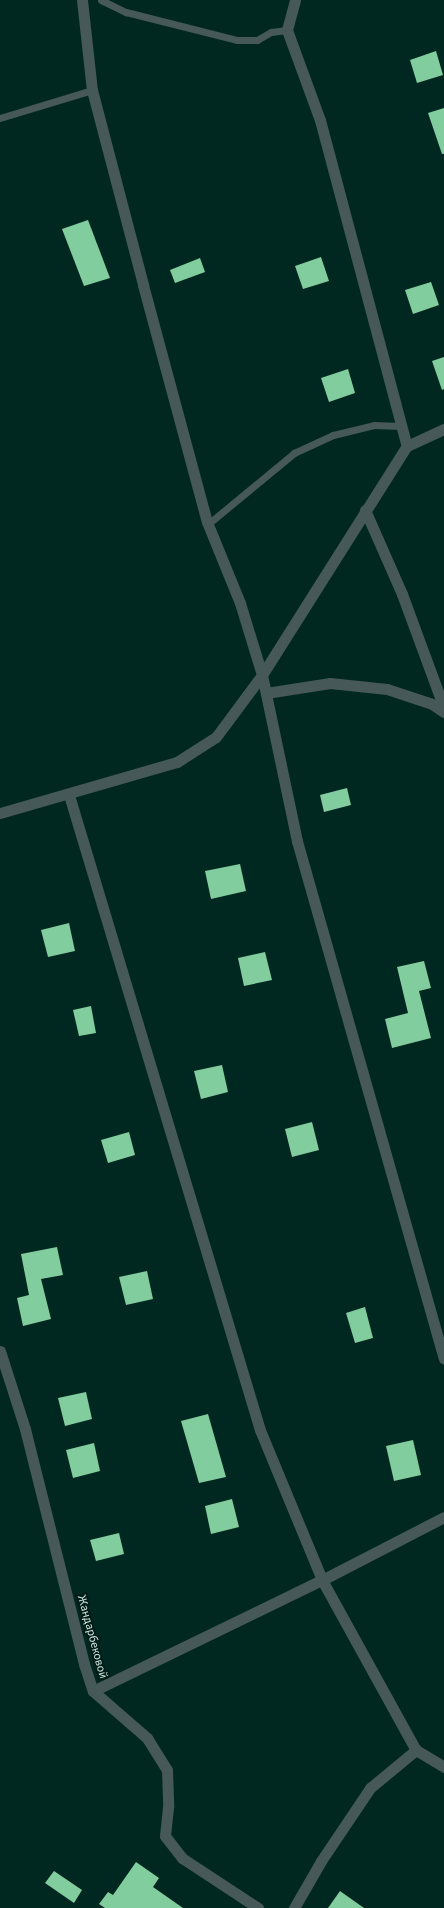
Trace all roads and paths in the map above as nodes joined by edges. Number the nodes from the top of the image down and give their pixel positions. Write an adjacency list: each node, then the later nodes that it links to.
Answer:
1 (82, 0): 5 (street)
2 (101, 0): 4 (lane)
3 (295, 0): 4 (street)
4 (287, 30): 7 (street)
5 (92, 90): 6 (lane); 11 (street)
6 (0, 118)
7 (401, 426): 9 (street); 11 (lane)
8 (444, 429): 9 (street)
9 (407, 446): 10 (street)
10 (365, 510): 12 (street); 14 (street)
11 (208, 524): 12 (street)
12 (262, 675): 13 (street); 16 (street)
13 (266, 693): 15 (street); 19 (street)
14 (444, 708)
15 (444, 712)
16 (69, 795): 17 (street); 21 (street)
17 (0, 813)
18 (0, 1351): 22 (street, Жандарбековой)
19 (444, 1359)
20 (444, 1517): 21 (street)
21 (322, 1580): 22 (street); 23 (street)
22 (93, 1691): 25 (street, Жандарбековой)
23 (416, 1750): 24 (street); 26 (street)
24 (444, 1768)
25 (258, 1908)
26 (294, 1908)

